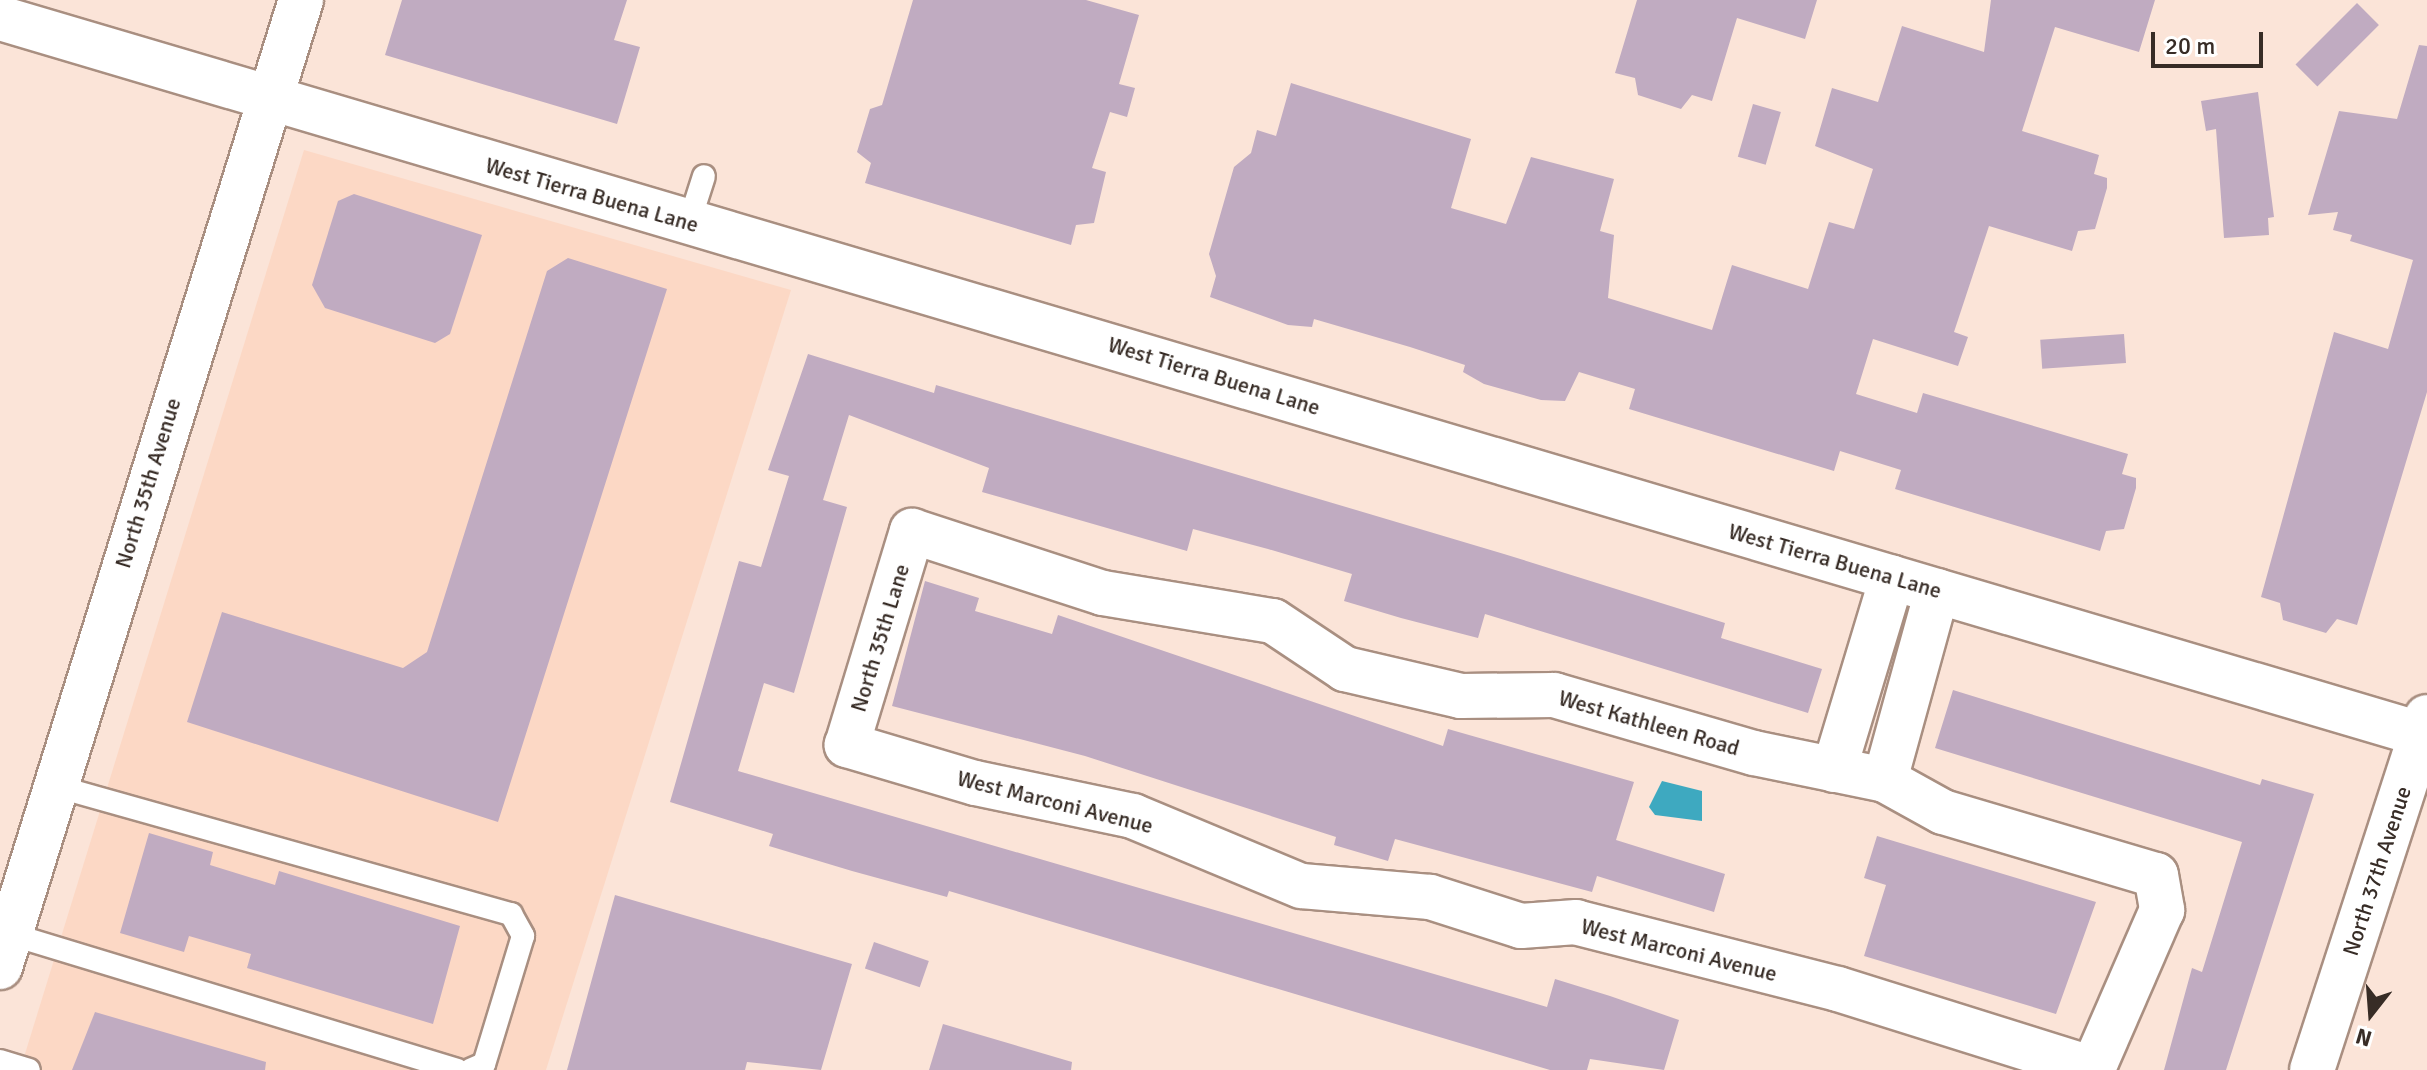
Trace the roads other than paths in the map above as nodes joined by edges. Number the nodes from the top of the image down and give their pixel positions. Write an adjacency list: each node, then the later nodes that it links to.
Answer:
1 (301, 0): 3 (street, North 35th Avenue)
2 (0, 18): 3 (street, West Tierra Buena Lane)
3 (270, 100): 5 (street, West Tierra Buena Lane); 15 (street, North 35th Avenue)
4 (704, 176): 5 (lane)
5 (689, 223): 7 (street, West Tierra Buena Lane)
6 (912, 531): 12 (street, North 35th Lane); 13 (street, West Kathleen Road)
7 (1892, 578): 8 (street, West Tierra Buena Lane); 9 (street)
8 (1937, 591): 10 (street); 11 (street, West Tierra Buena Lane)
9 (1851, 712): 10 (street); 13 (street)
10 (1900, 726): 14 (street)
11 (2425, 729): 22 (street, North 37th Avenue)
12 (847, 745): 18 (street, West Marconi Avenue)
13 (1834, 770): 14 (street, West Kathleen Road)
14 (1885, 780): 18 (street, West Kathleen Road)
15 (55, 786): 16 (street, North 35th Avenue); 21 (lane)
16 (5, 950): 20 (lane)
17 (0, 1061): 19 (lane)
18 (2093, 1069)
19 (29, 1070)
20 (457, 1070)
21 (470, 1070)
22 (2312, 1070)

